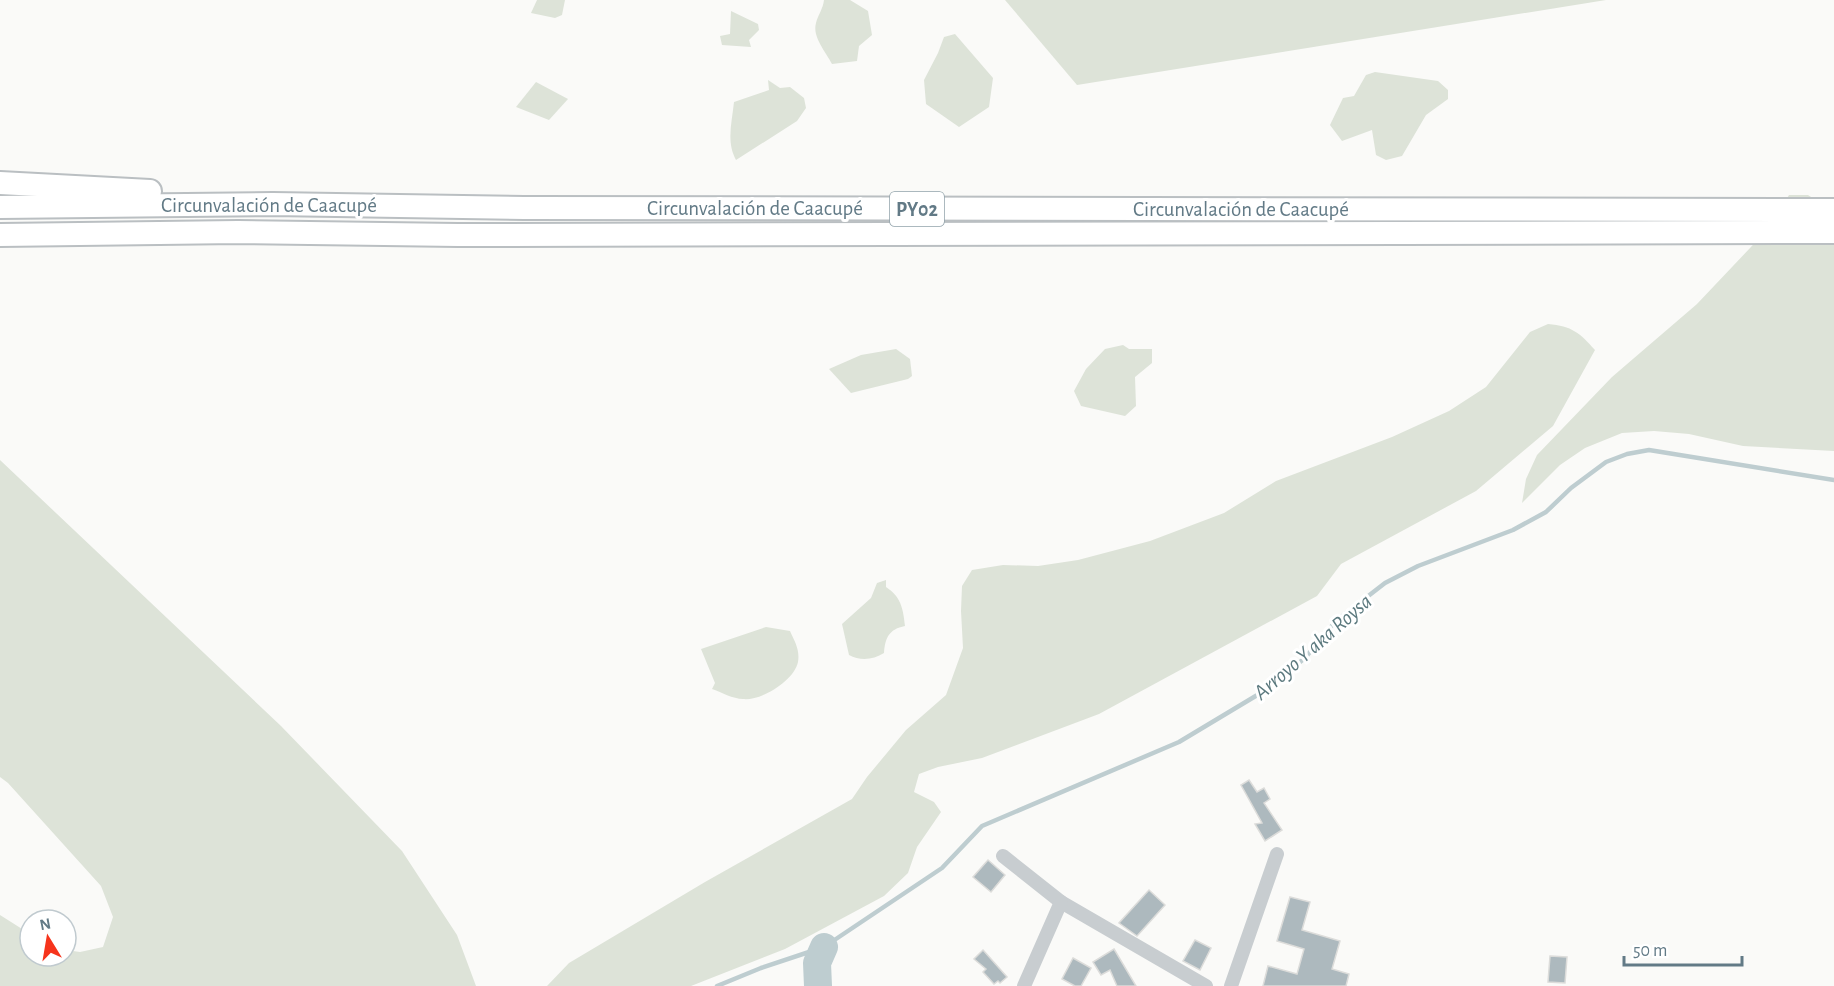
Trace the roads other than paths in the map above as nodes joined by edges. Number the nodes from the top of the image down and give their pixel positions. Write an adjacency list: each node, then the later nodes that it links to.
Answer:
1 (0, 183): 2 (highway)
2 (273, 204): 3 (highway, Circunvalación de Caacupé / PY02); 4 (highway, Circunvalación de Caacupé / PY02)
3 (0, 207)
4 (1834, 210)
5 (1834, 232): 7 (highway, Circunvalación de Caacupé / PY02)
6 (0, 235): 7 (highway, Circunvalación de Caacupé / PY02)
7 (29, 235): 8 (highway)
8 (0, 245)
9 (1277, 854): 14 (street)
10 (1002, 856): 11 (street)
11 (1061, 902): 12 (street); 13 (street)
12 (1024, 986)
13 (1206, 986)
14 (1231, 986)

